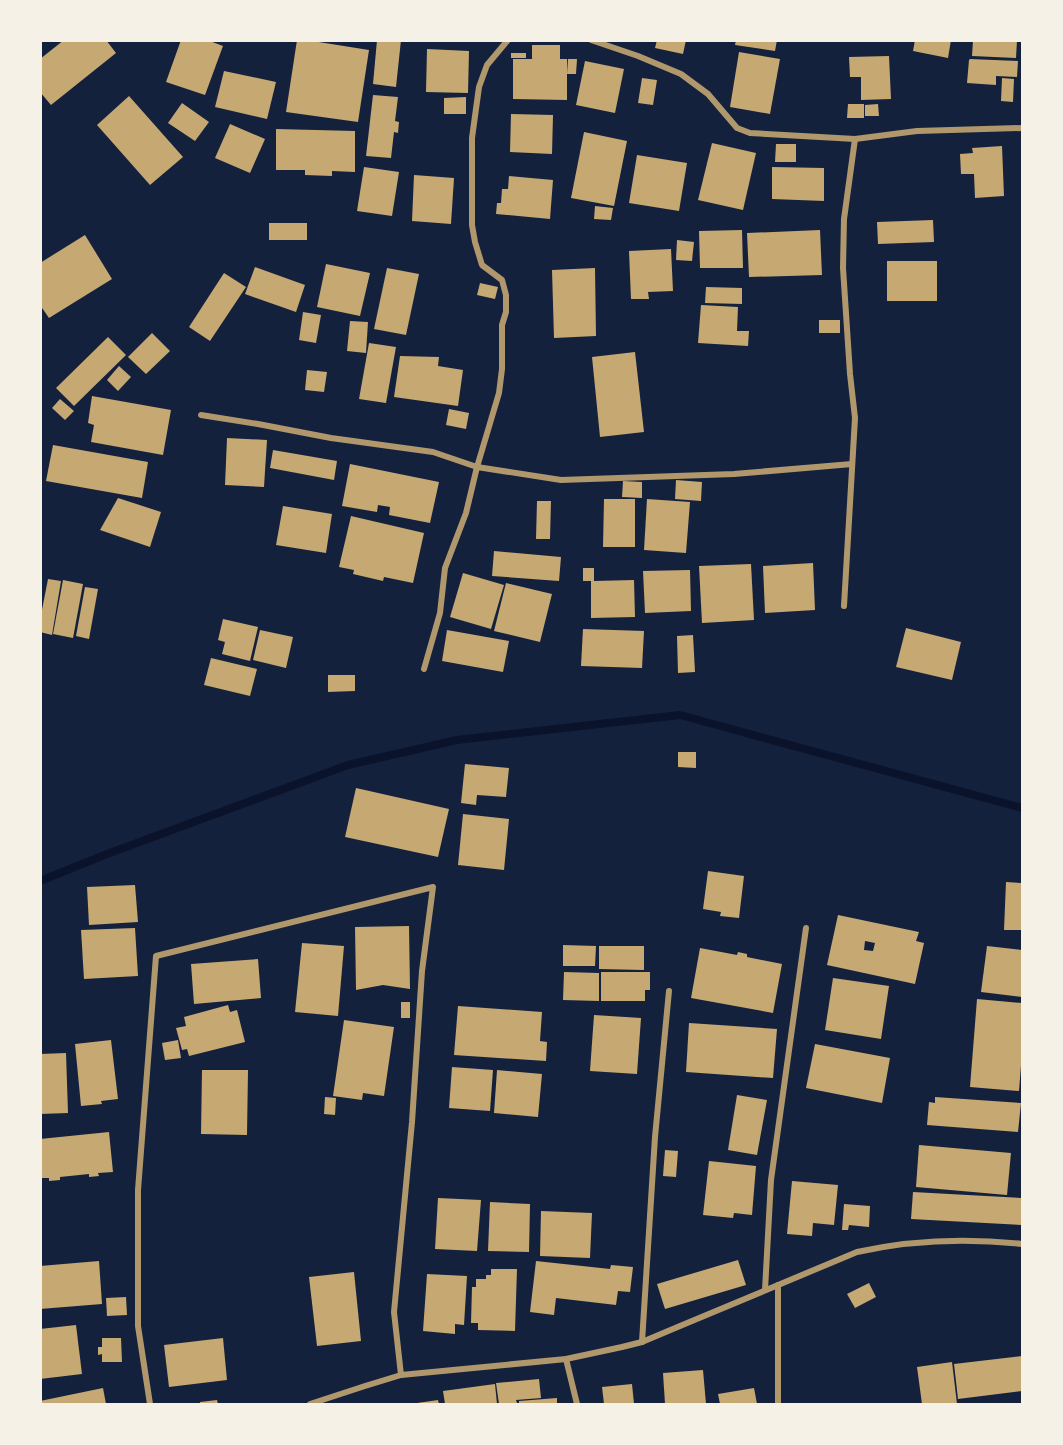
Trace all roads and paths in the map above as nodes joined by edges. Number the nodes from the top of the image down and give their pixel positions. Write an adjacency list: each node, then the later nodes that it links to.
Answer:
1 (508, 40): 8 (street)
2 (591, 40): 5 (street)
3 (1023, 120): 4 (street)
4 (1021, 128): 5 (street)
5 (855, 139): 7 (street)
6 (201, 415): 8 (street)
7 (852, 464): 8 (street); 9 (street)
8 (477, 467): 10 (street)
9 (844, 606)
10 (424, 669)
11 (806, 928): 15 (street)
12 (669, 991): 16 (street)
13 (1023, 1244): 14 (street)
14 (778, 1285): 15 (street); 22 (street)
15 (765, 1290): 16 (street)
16 (642, 1341): 17 (street)
17 (566, 1359): 18 (street); 21 (street)
18 (402, 1375): 19 (street); 20 (street)
19 (150, 1404)
20 (310, 1404)
21 (577, 1404)
22 (778, 1404)

